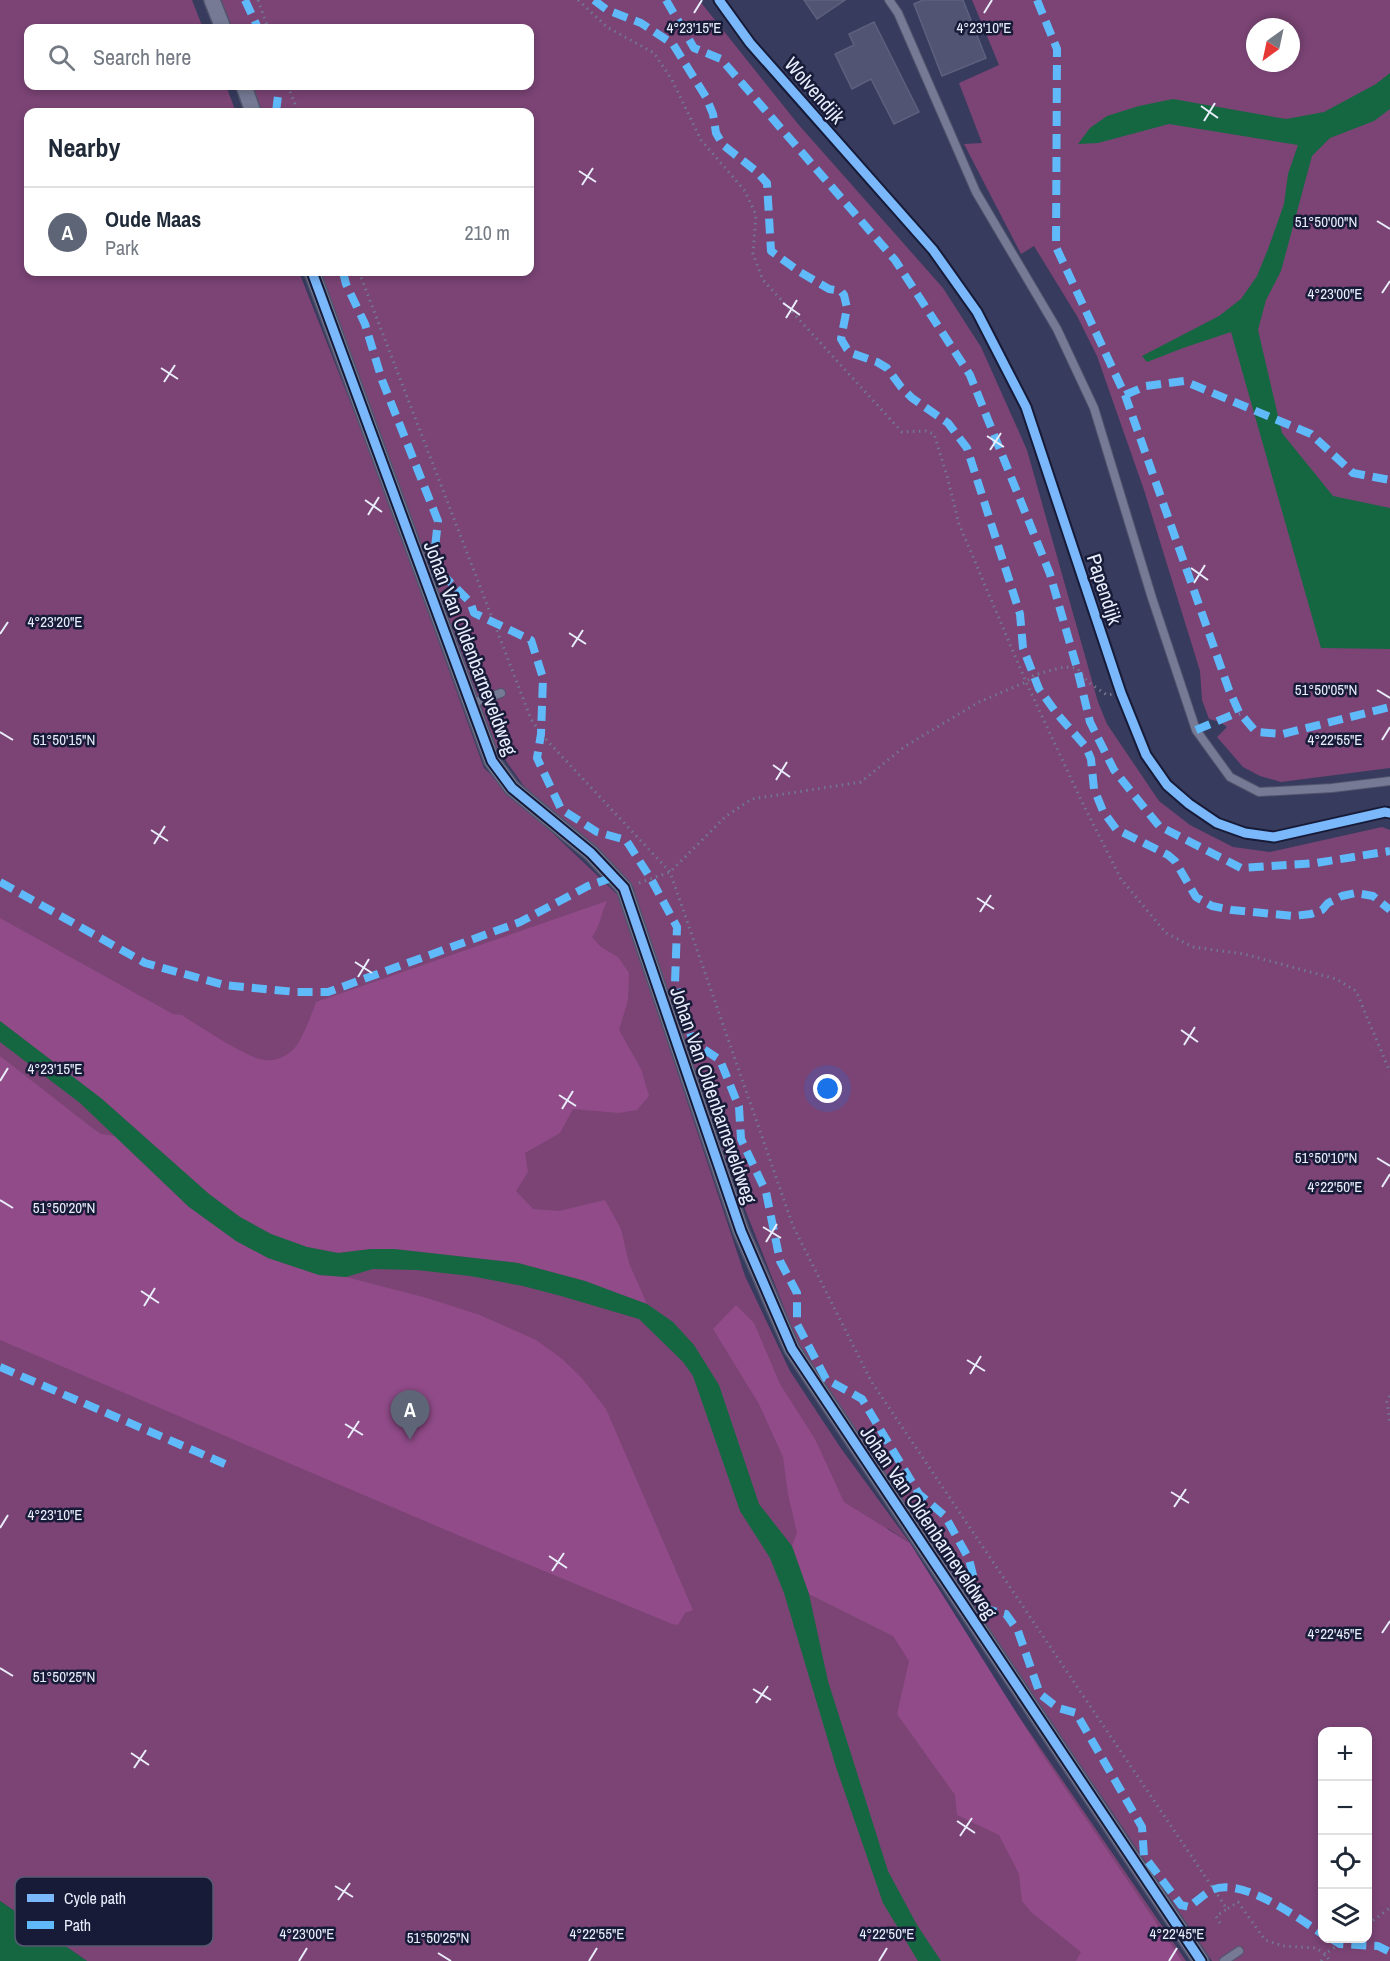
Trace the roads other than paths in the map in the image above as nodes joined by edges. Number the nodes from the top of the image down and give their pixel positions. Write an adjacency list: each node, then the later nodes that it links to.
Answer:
1 (212, 0): 3 (street)
2 (889, 0): 9 (lane)
3 (221, 24)
4 (245, 90): 5 (street)
5 (252, 108)
6 (313, 276): 8 (street, Johan Van Oldenbarneveldweg)
7 (501, 693): 8 (lane)
8 (470, 704): 11 (street, Johan Van Oldenbarneveldweg)
9 (1390, 781)
10 (1239, 1951): 12 (lane)
11 (1201, 1961)
12 (1224, 1961)

